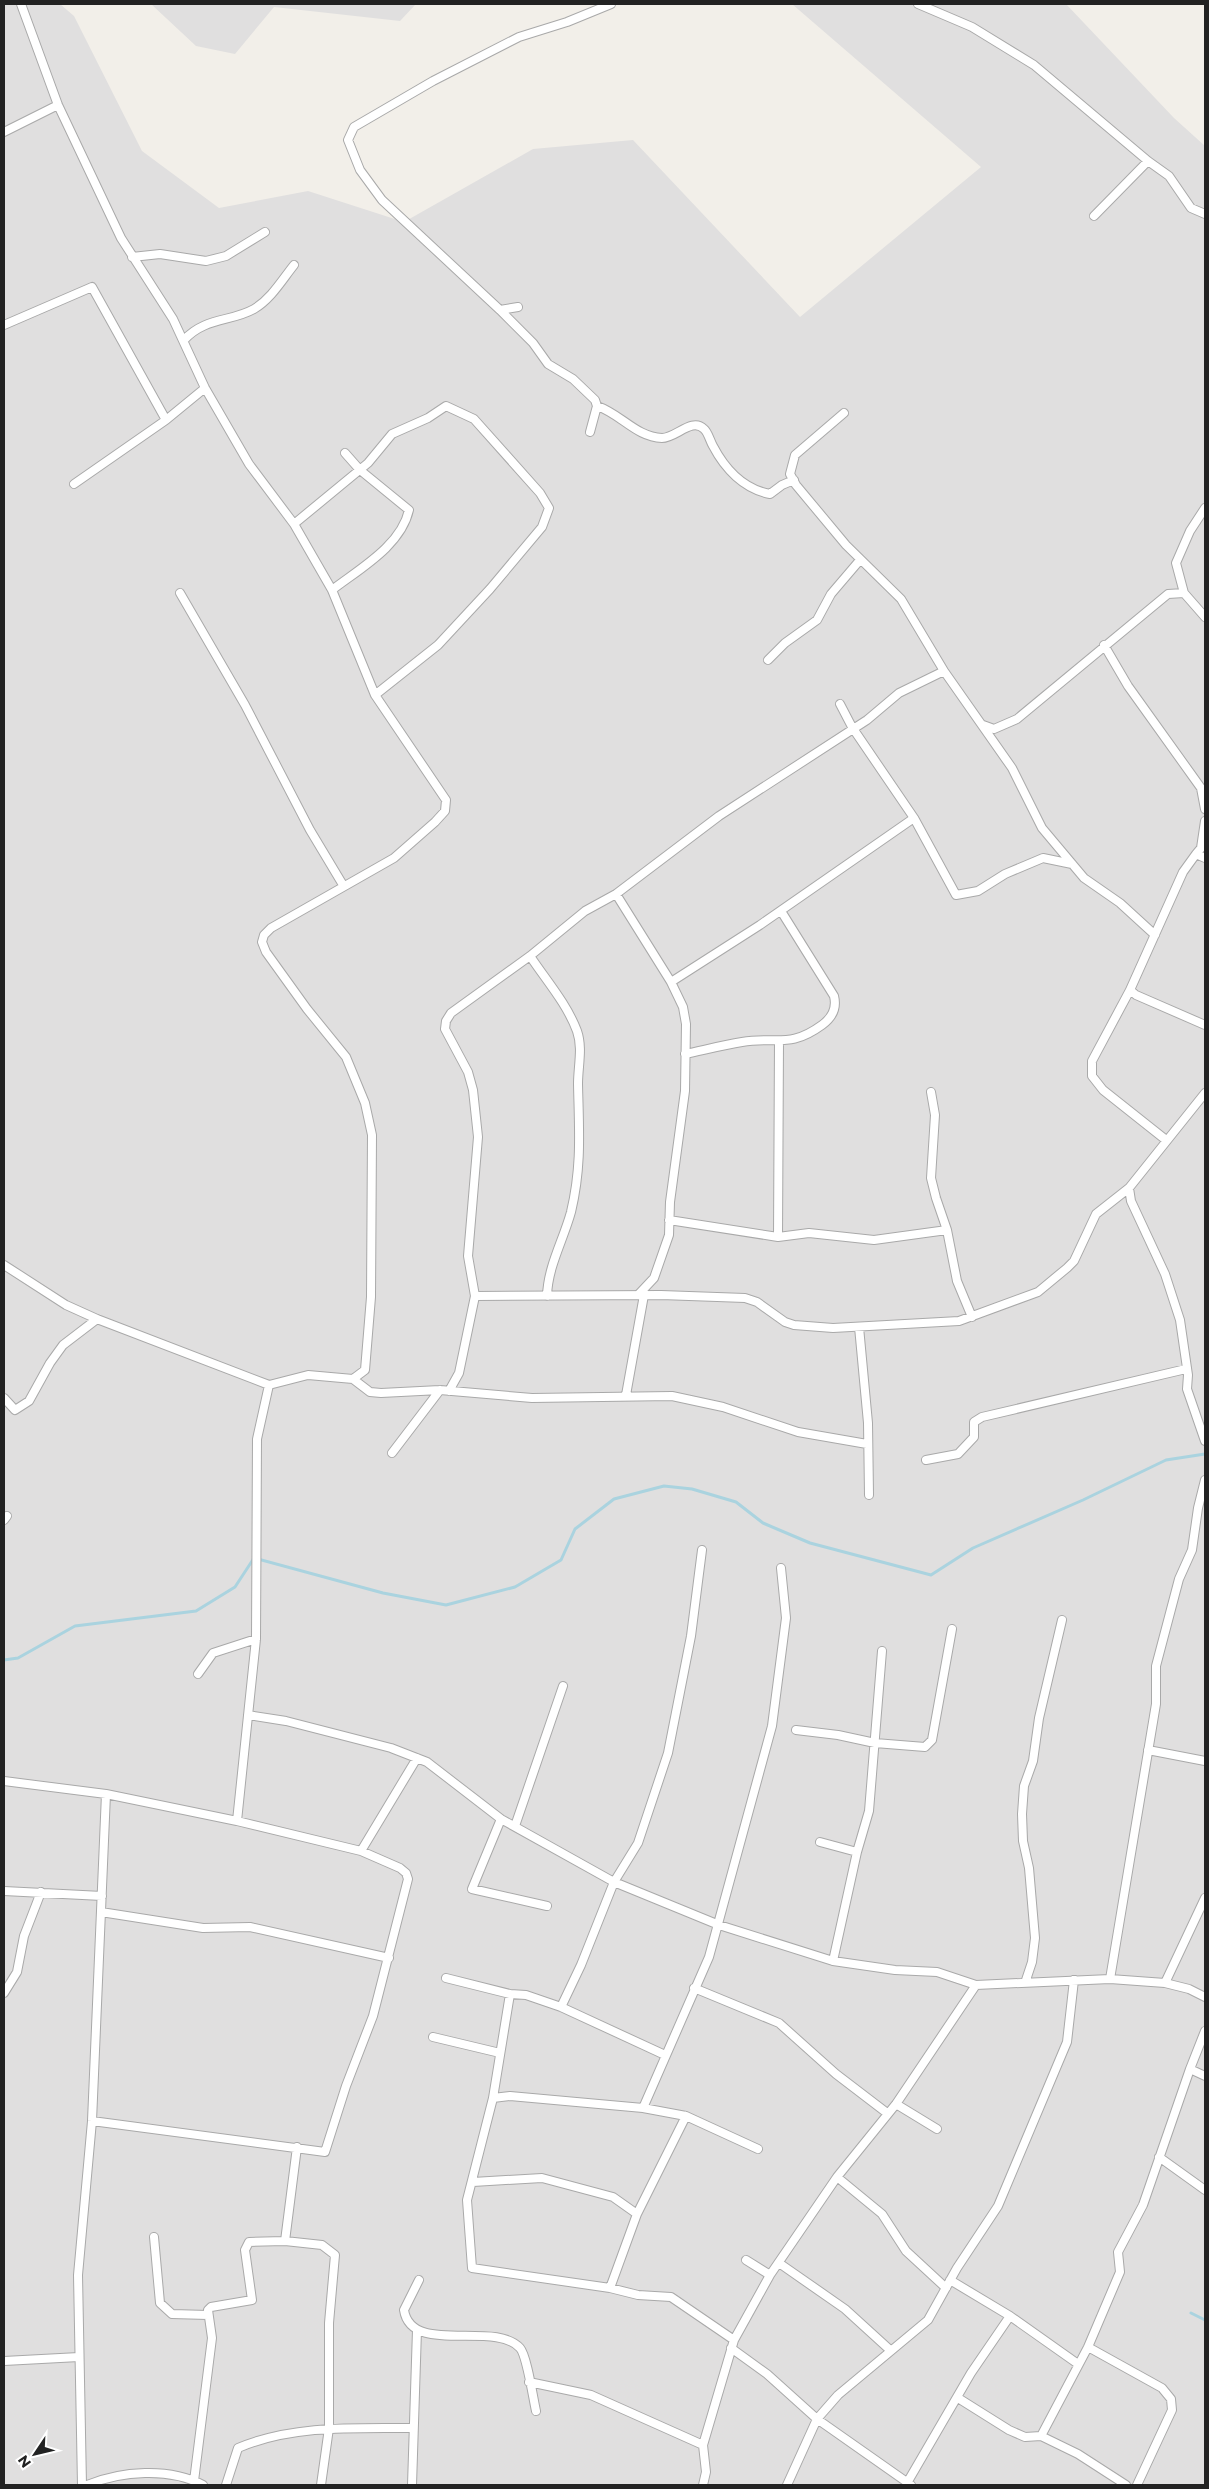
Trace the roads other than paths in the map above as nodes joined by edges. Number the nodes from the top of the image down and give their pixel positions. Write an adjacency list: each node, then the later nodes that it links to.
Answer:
1 (22, 4): 4 (street)
2 (611, 4): 13 (street)
3 (918, 4): 6 (street)
4 (58, 105): 5 (street); 10 (street)
5 (4, 132)
6 (1148, 161): 7 (street); 8 (street)
7 (1205, 214)
8 (1094, 216)
9 (265, 232): 10 (street)
10 (132, 257): 15 (street)
11 (294, 265): 15 (street)
12 (518, 308): 13 (street)
13 (500, 310): 17 (street)
14 (4, 325): 19 (street)
15 (184, 340): 16 (street)
16 (205, 388): 19 (street); 26 (street)
17 (597, 406): 20 (street); 23 (street)
18 (844, 413): 23 (street)
19 (166, 420): 24 (street)
20 (590, 432)
21 (345, 453): 22 (street)
22 (360, 470): 26 (street); 28 (street); 35 (street)
23 (794, 480): 27 (street)
24 (74, 484)
25 (1205, 508): 30 (street)
26 (294, 524): 28 (street)
27 (860, 560): 33 (street); 34 (street)
28 (332, 590): 35 (street)
29 (180, 593): 47 (street)
30 (1184, 593): 31 (street); 32 (street)
31 (1205, 617)
32 (1104, 645): 39 (street); 41 (street)
33 (768, 660)
34 (944, 670): 37 (street); 38 (street)
35 (376, 695): 47 (street)
36 (840, 704): 38 (street)
37 (983, 725): 39 (street); 40 (street)
38 (852, 727): 42 (street); 48 (street)
39 (994, 729): 40 (street)
40 (996, 744): 46 (street)
41 (1205, 809)
42 (914, 818): 46 (street); 49 (street)
43 (1205, 821): 44 (street)
44 (1196, 854): 45 (street); 50 (street)
45 (1205, 858)
46 (1072, 864): 50 (street)
47 (343, 885): 74 (street)
48 (616, 894): 51 (street); 52 (street)
49 (781, 911): 52 (street); 55 (street)
50 (1155, 935): 53 (street)
51 (530, 956): 68 (street); 69 (street)
52 (671, 982): 56 (street)
53 (1130, 990): 54 (street); 59 (street)
54 (1205, 1025)
55 (779, 1041): 56 (street); 63 (street)
56 (686, 1054): 61 (street)
57 (931, 1092): 62 (street)
58 (1205, 1093): 59 (street)
59 (1166, 1140): 60 (street)
60 (1129, 1188): 70 (street); 73 (street)
61 (670, 1220): 63 (street); 65 (street)
62 (947, 1230): 63 (street); 70 (street)
63 (778, 1237)
64 (4, 1265): 71 (street)
65 (654, 1278): 66 (street); 67 (street)
66 (641, 1295): 67 (street); 69 (street); 78 (street)
67 (661, 1295): 72 (street)
68 (475, 1296): 69 (street); 77 (street)
69 (547, 1296)
70 (972, 1317): 72 (street)
71 (97, 1319): 75 (street); 79 (street)
72 (859, 1327): 81 (street)
73 (1186, 1369): 80 (street); 83 (street)
74 (353, 1379): 75 (street); 76 (street)
75 (269, 1385): 90 (street)
76 (440, 1390): 77 (street); 82 (street)
77 (450, 1391): 78 (street)
78 (626, 1396): 81 (street)
79 (4, 1398)
80 (1205, 1441)
81 (867, 1444): 85 (street)
82 (392, 1453)
83 (926, 1460)
84 (1205, 1480): 97 (street)
85 (869, 1495)
86 (702, 1550): 108 (street)
87 (782, 1568): 115 (street)
88 (1062, 1620): 121 (street)
89 (952, 1629): 96 (street)
90 (256, 1639): 92 (street); 94 (street)
91 (882, 1650): 96 (street)
92 (198, 1674)
93 (563, 1686): 104 (street)
94 (248, 1715): 98 (street); 103 (street)
95 (796, 1730): 96 (street)
96 (875, 1743): 107 (street)
97 (1148, 1750): 99 (street); 119 (street)
98 (417, 1758): 102 (street); 106 (street)
99 (1205, 1761)
100 (4, 1781): 101 (street)
101 (106, 1794): 103 (street); 111 (street)
102 (501, 1819): 104 (street); 113 (street)
103 (237, 1821): 106 (street)
104 (515, 1826): 108 (street)
105 (820, 1842): 107 (street)
106 (361, 1852): 116 (street)
107 (857, 1852): 117 (street)
108 (614, 1882): 115 (street); 128 (street)
109 (4, 1891): 110 (street)
110 (41, 1892): 111 (street); 125 (street)
111 (102, 1896): 114 (street)
112 (1205, 1898): 122 (street)
113 (547, 1906)
114 (101, 1912): 116 (street); 140 (street)
115 (719, 1925): 117 (street); 124 (street)
116 (389, 1958): 142 (street)
117 (832, 1960): 123 (street)
118 (446, 1978): 126 (street)
119 (1110, 1978): 120 (street); 122 (street)
120 (1074, 1980): 121 (street); 155 (street)
121 (1025, 1983): 123 (street)
122 (1165, 1983): 127 (street)
123 (976, 1985): 136 (street)
124 (694, 1988): 132 (street); 138 (street)
125 (4, 1993)
126 (510, 1994): 128 (street); 131 (street)
127 (1205, 1998)
128 (561, 2007): 132 (street)
129 (1205, 2032): 133 (street)
130 (433, 2037): 131 (street)
131 (500, 2053): 135 (street)
132 (665, 2055): 137 (street)
133 (1190, 2069): 134 (street); 144 (street)
134 (1205, 2076)
135 (493, 2098): 137 (street); 146 (street)
136 (896, 2104): 138 (street); 141 (street)
137 (643, 2108): 139 (street)
138 (887, 2113): 145 (street)
139 (686, 2116): 143 (street); 148 (street)
140 (92, 2121): 142 (street); 163 (street)
141 (936, 2129)
142 (296, 2148): 150 (street)
143 (758, 2149)
144 (1159, 2157): 147 (street); 161 (street)
145 (837, 2177): 152 (street); 155 (street)
146 (473, 2182): 148 (street); 156 (street)
147 (1205, 2190)
148 (636, 2214): 156 (street)
149 (154, 2237): 157 (street)
150 (285, 2241): 157 (street); 170 (street)
151 (746, 2260): 153 (street)
152 (779, 2263): 153 (street); 162 (street)
153 (770, 2275): 160 (street)
154 (419, 2280): 159 (street)
155 (948, 2284): 158 (street); 162 (street)
156 (610, 2288): 160 (street)
157 (208, 2315): 174 (street)
158 (1010, 2316): 165 (street); 167 (street)
159 (417, 2330): 166 (street); 171 (street)
160 (733, 2344): 169 (street); 173 (street)
161 (1088, 2347): 165 (street); 185 (street)
162 (890, 2350): 169 (street)
163 (80, 2357): 164 (street); 176 (street)
164 (4, 2361)
165 (1078, 2364): 172 (street)
166 (529, 2382): 168 (street); 173 (street)
167 (958, 2398): 172 (street); 175 (street)
168 (536, 2411)
169 (817, 2419): 175 (street); 183 (street)
170 (329, 2428): 171 (street); 179 (street); 180 (street)
171 (413, 2428): 181 (street)
172 (1041, 2436): 184 (street)
173 (702, 2445): 182 (street)
174 (194, 2481): 177 (street); 178 (street)
175 (904, 2483)
176 (82, 2485)
177 (87, 2485)
178 (203, 2485)
179 (226, 2485)
180 (321, 2485)
181 (412, 2485)
182 (702, 2485)
183 (787, 2485)
184 (1126, 2485)
185 (1137, 2485)

